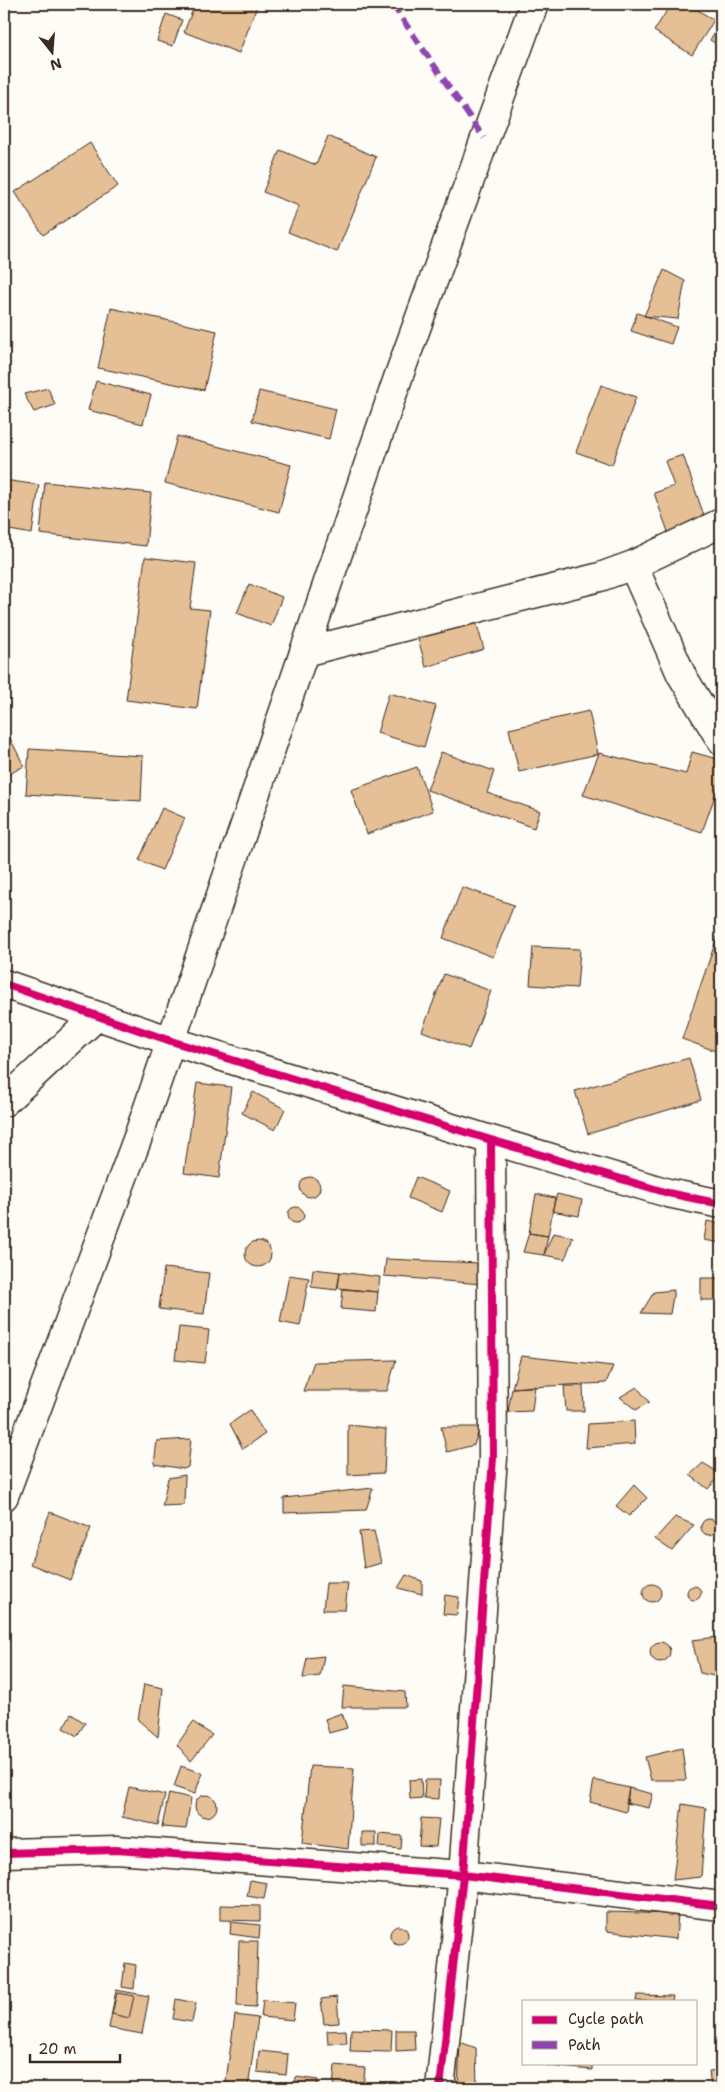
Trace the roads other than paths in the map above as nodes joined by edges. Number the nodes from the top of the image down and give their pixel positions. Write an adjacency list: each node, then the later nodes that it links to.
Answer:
1 (534, 4): 4 (main road)
2 (721, 523): 3 (main road)
3 (633, 565): 4 (main road); 5 (main road)
4 (304, 652): 8 (main road)
5 (721, 740)
6 (4, 984): 7 (main road)
7 (97, 1016): 8 (main road); 9 (main road)
8 (171, 1041): 10 (main road); 12 (main road)
9 (4, 1102)
10 (491, 1140): 11 (main road); 14 (main road)
11 (721, 1204)
12 (4, 1496)
13 (4, 1854): 14 (main road)
14 (463, 1875): 15 (main road); 16 (main road)
15 (721, 1906)
16 (440, 2088)

